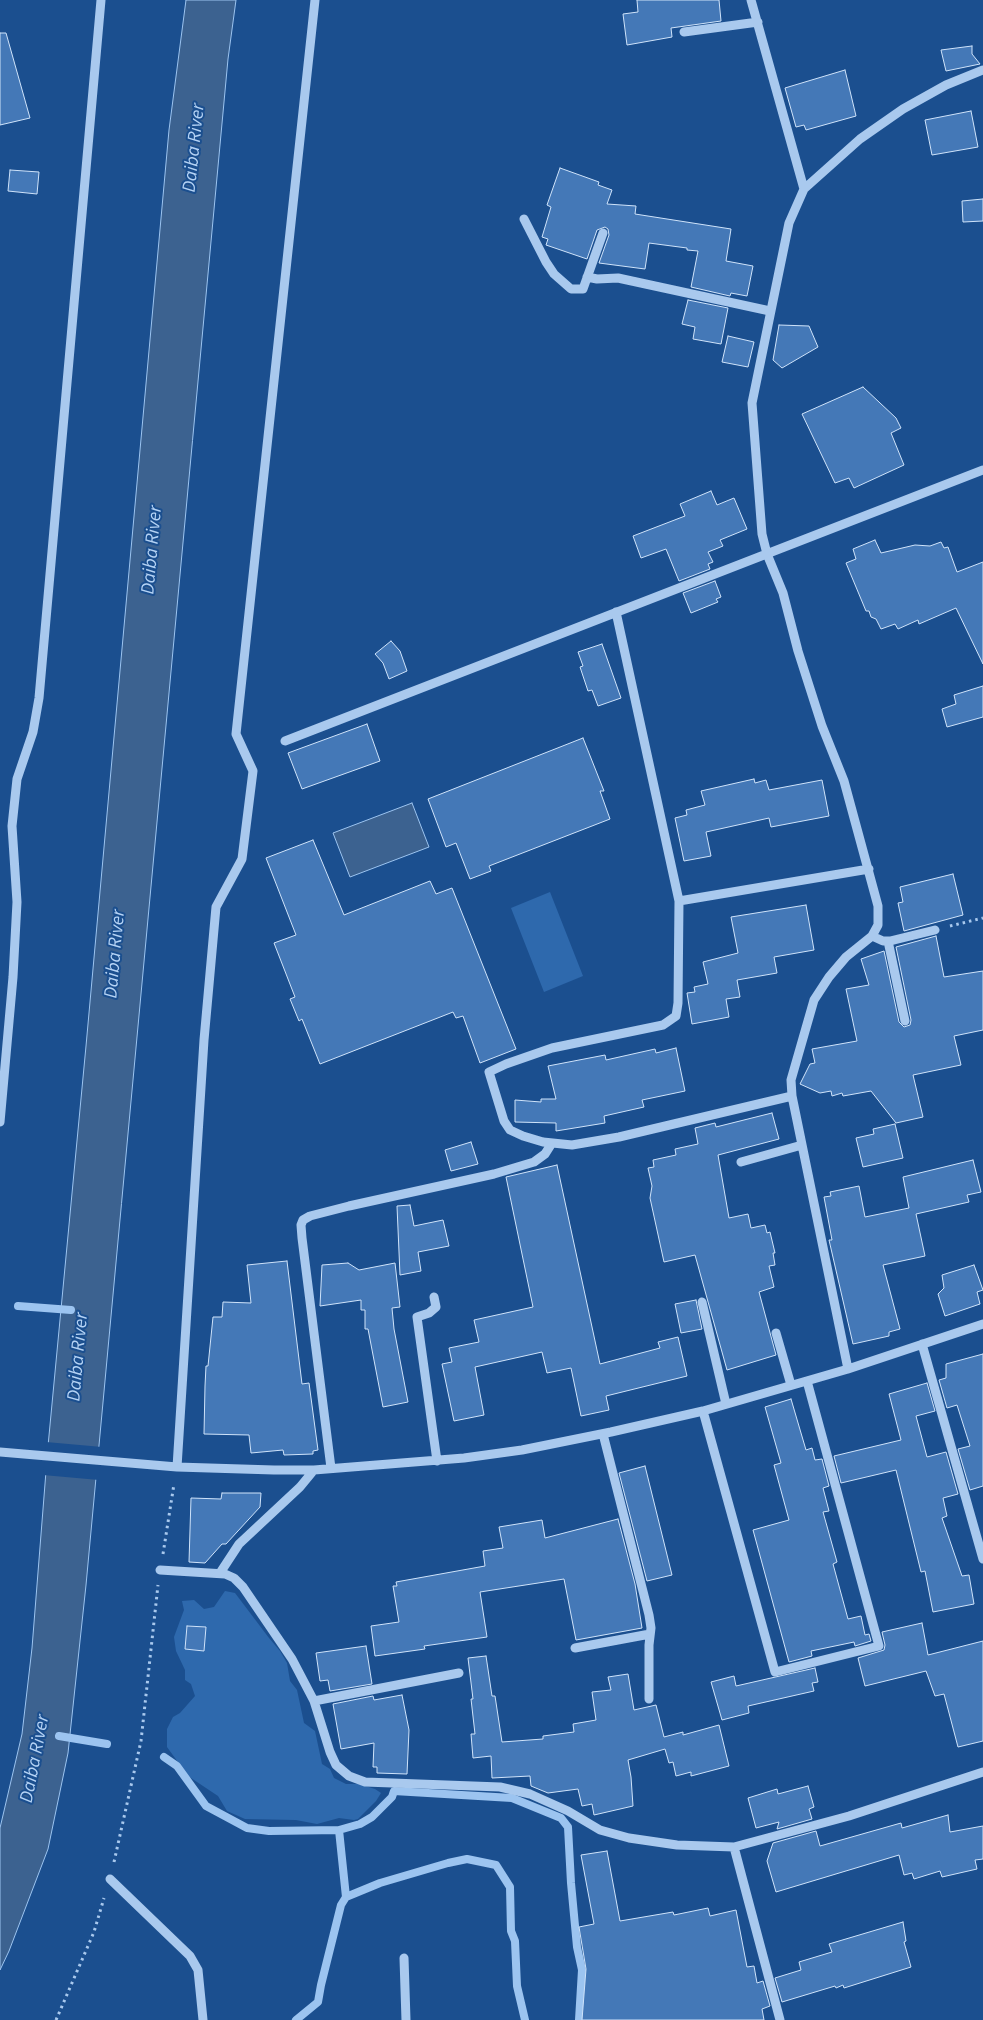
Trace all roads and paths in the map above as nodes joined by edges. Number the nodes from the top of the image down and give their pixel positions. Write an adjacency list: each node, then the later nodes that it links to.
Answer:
1 (101, 0): 24 (street)
2 (315, 0): 41 (street)
3 (751, 0): 4 (street)
4 (758, 22): 5 (street); 7 (street)
5 (684, 32)
6 (983, 70): 7 (street)
7 (804, 189): 11 (street)
8 (524, 219): 10 (street)
9 (603, 233): 10 (street)
10 (587, 277): 11 (street)
11 (770, 310): 13 (street)
12 (983, 470): 13 (street)
13 (767, 554): 14 (street); 16 (street)
14 (616, 612): 15 (street); 17 (street)
15 (285, 741)
16 (869, 869): 17 (street); 20 (street)
17 (679, 901): 25 (street)
18 (983, 918): 19 (path)
19 (935, 930): 21 (street)
20 (872, 936): 21 (street); 23 (street)
21 (888, 941): 22 (street)
22 (905, 1021)
23 (792, 1096): 25 (street); 26 (street)
24 (0, 1122)
25 (552, 1143): 42 (street)
26 (802, 1145): 27 (street); 33 (street)
27 (741, 1162)
28 (434, 1297): 40 (street)
29 (702, 1302): 36 (street)
30 (983, 1324): 32 (street)
31 (776, 1333): 35 (street)
32 (922, 1344): 33 (street); 44 (street)
33 (848, 1369): 34 (street)
34 (807, 1381): 35 (street); 37 (street)
35 (791, 1385): 36 (street)
36 (726, 1404): 37 (street)
37 (703, 1410): 38 (street)
38 (603, 1434): 40 (street); 47 (street)
39 (0, 1452): 41 (street)
40 (437, 1460): 42 (street)
41 (177, 1467): 43 (street); 45 (path)
42 (331, 1468): 43 (street)
43 (314, 1470): 46 (street)
44 (982, 1558)
45 (160, 1570): 46 (street); 54 (path)
46 (220, 1573): 51 (street)
47 (650, 1634): 48 (street); 50 (street)
48 (575, 1648)
49 (460, 1673): 51 (street)
50 (649, 1699)
51 (314, 1701): 53 (street)
52 (983, 1772): 53 (street)
53 (734, 1847): 59 (street)
54 (110, 1879): 56 (path); 57 (street)
55 (404, 1958): 58 (street)
56 (56, 2020)
57 (203, 2020)
58 (406, 2020)
59 (780, 2020)

